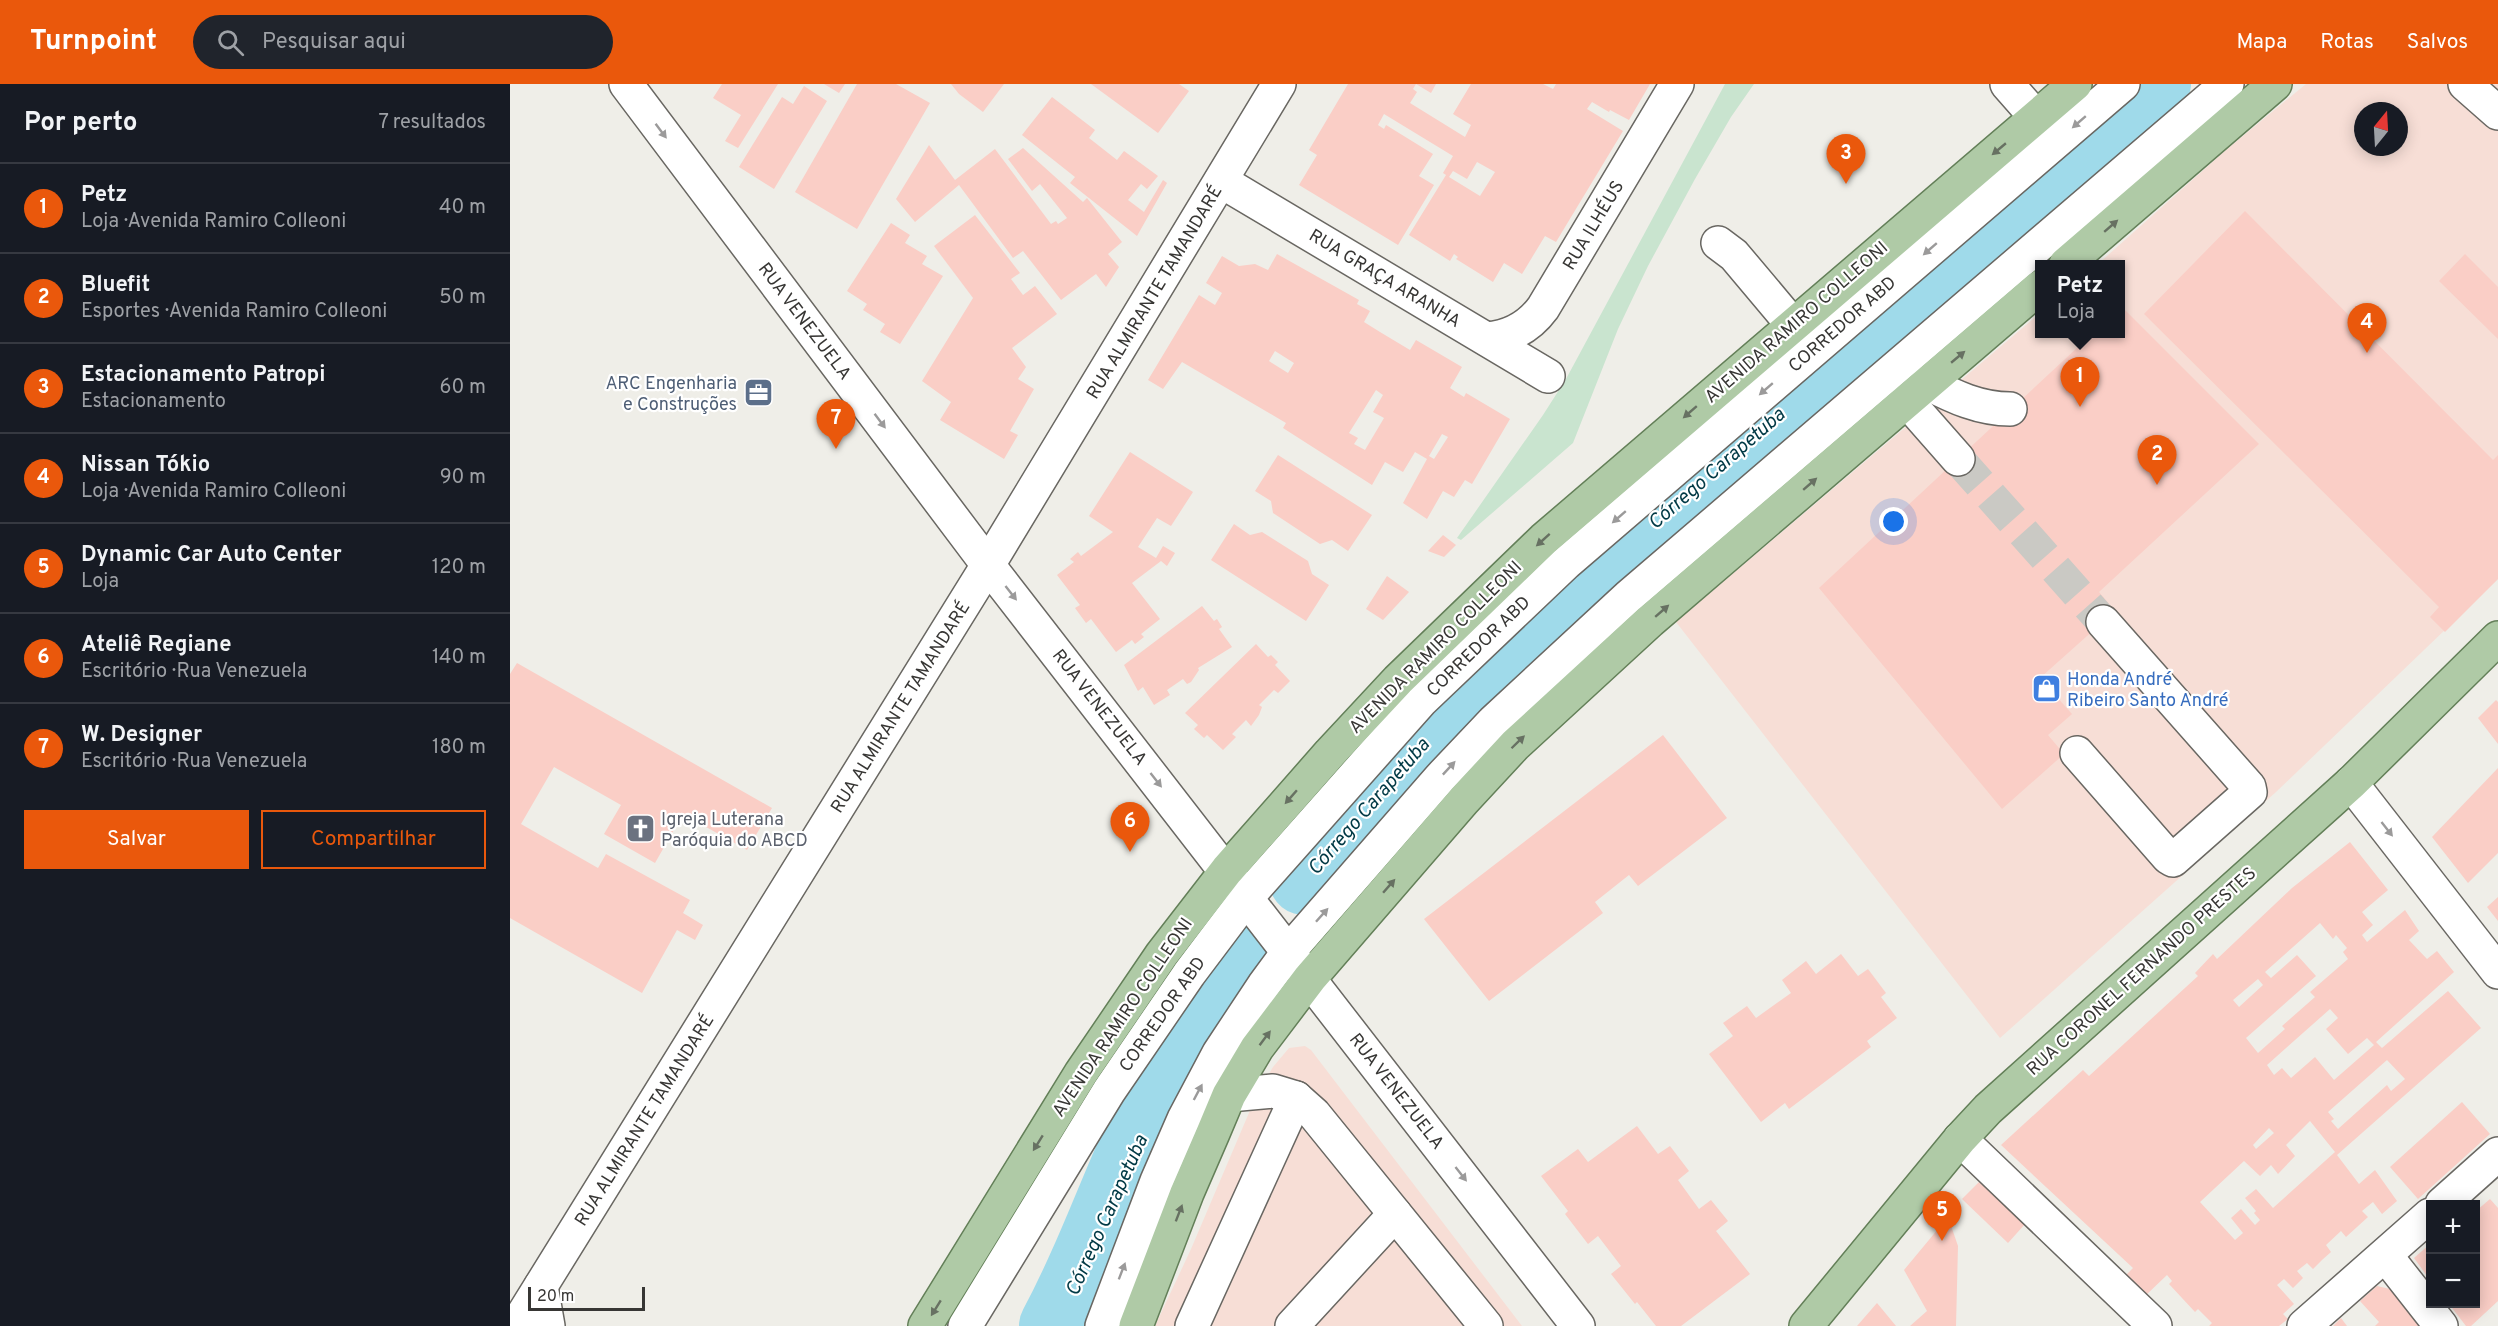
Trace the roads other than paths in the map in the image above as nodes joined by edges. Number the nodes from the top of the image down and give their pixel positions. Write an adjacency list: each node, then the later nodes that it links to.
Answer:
1 (626, 84): 22 (street, RUA VENEZUELA, one-way to 22)
2 (1279, 84): 12 (street, RUA ALMIRANTE TAMANDARÉ)
3 (1677, 84): 17 (street, RUA ILHÉUS)
4 (2007, 84): 11 (street)
5 (2075, 84): 11 (main road, AVENIDA RAMIRO COLLEONI)
6 (2123, 84): 28 (street, CORREDOR ABD, one-way to 28)
7 (2227, 84): 29 (street, one-way to 7)
8 (2275, 84): 14 (main road, one-way to 8)
9 (2465, 84): 10 (street)
10 (2498, 112)
11 (2036, 117): 16 (main road, AVENIDA RAMIRO COLLEONI, one-way to 16)
12 (1221, 181): 17 (street, RUA GRAÇA ARANHA); 22 (street, RUA ALMIRANTE TAMANDARÉ)
13 (1718, 243): 16 (street)
14 (2071, 260)
15 (2035, 292): 19 (main road, one-way to 15)
16 (1792, 324): 27 (main road, AVENIDA RAMIRO COLLEONI, one-way to 27)
17 (1487, 339): 18 (street, RUA GRAÇA ARANHA)
18 (1548, 376)
19 (1917, 392): 20 (street); 21 (street); 31 (main road, one-way to 19)
20 (2010, 410)
21 (1958, 459)
22 (988, 565): 27 (street, RUA VENEZUELA, one-way to 27); 40 (street, RUA ALMIRANTE TAMANDARÉ)
23 (2103, 622): 25 (street)
24 (2498, 638): 26 (main road, RUA CORONEL FERNANDO PRESTES)
25 (2077, 753)
26 (2351, 783): 30 (street, one-way to 30); 34 (main road, RUA CORONEL FERNANDO PRESTES)
27 (1227, 870): 28 (street, RUA VENEZUELA); 43 (main road, AVENIDA RAMIRO COLLEONI, one-way to 43)
28 (1247, 897): 29 (street, RUA VENEZUELA); 44 (street, CORREDOR ABD)
29 (1289, 951): 31 (street, RUA VENEZUELA); 45 (street, one-way to 29)
30 (2498, 972)
31 (1310, 978): 32 (main road, one-way to 31); 50 (street, RUA VENEZUELA, one-way to 50)
32 (1229, 1095): 33 (street); 46 (main road, one-way to 32)
33 (1296, 1098): 37 (street); 47 (street)
34 (1960, 1138): 51 (main road, RUA CORONEL FERNANDO PRESTES); 52 (street)
35 (2498, 1155): 36 (street)
36 (2447, 1200)
37 (1395, 1214): 48 (street); 49 (street)
38 (2426, 1219): 39 (street)
39 (2386, 1256): 53 (street); 54 (street)
40 (541, 1286): 41 (street, RUA ALMIRANTE TAMANDARÉ); 42 (street)
41 (516, 1326)
42 (548, 1326)
43 (925, 1326)
44 (965, 1326)
45 (1102, 1326)
46 (1136, 1326)
47 (1192, 1326)
48 (1292, 1326)
49 (1486, 1326)
50 (1578, 1326)
51 (1806, 1326)
52 (2155, 1326)
53 (2304, 1326)
54 (2441, 1326)

